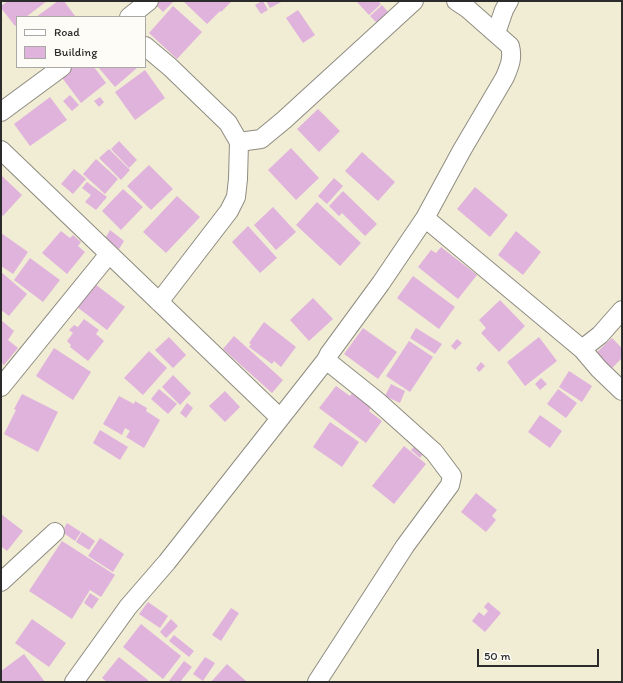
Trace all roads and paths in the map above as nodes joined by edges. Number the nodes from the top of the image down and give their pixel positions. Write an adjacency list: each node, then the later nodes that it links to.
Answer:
1 (149, 1): 5 (street)
2 (414, 1): 10 (street)
3 (456, 1): 6 (street)
4 (509, 1): 6 (street)
5 (130, 16)
6 (496, 33): 12 (street)
7 (146, 47): 10 (street)
8 (61, 68): 9 (street)
9 (1, 112)
10 (239, 142): 14 (street)
11 (1, 150): 13 (street)
12 (425, 218): 16 (street); 17 (street)
13 (110, 254): 14 (street); 18 (street)
14 (159, 302): 20 (street)
15 (622, 310): 16 (street)
16 (582, 349): 19 (street)
17 (326, 360): 20 (street); 24 (street)
18 (1, 387)
19 (622, 391)
20 (280, 418): 23 (street)
21 (55, 532): 22 (street)
22 (1, 582)
23 (74, 682)
24 (317, 682)

